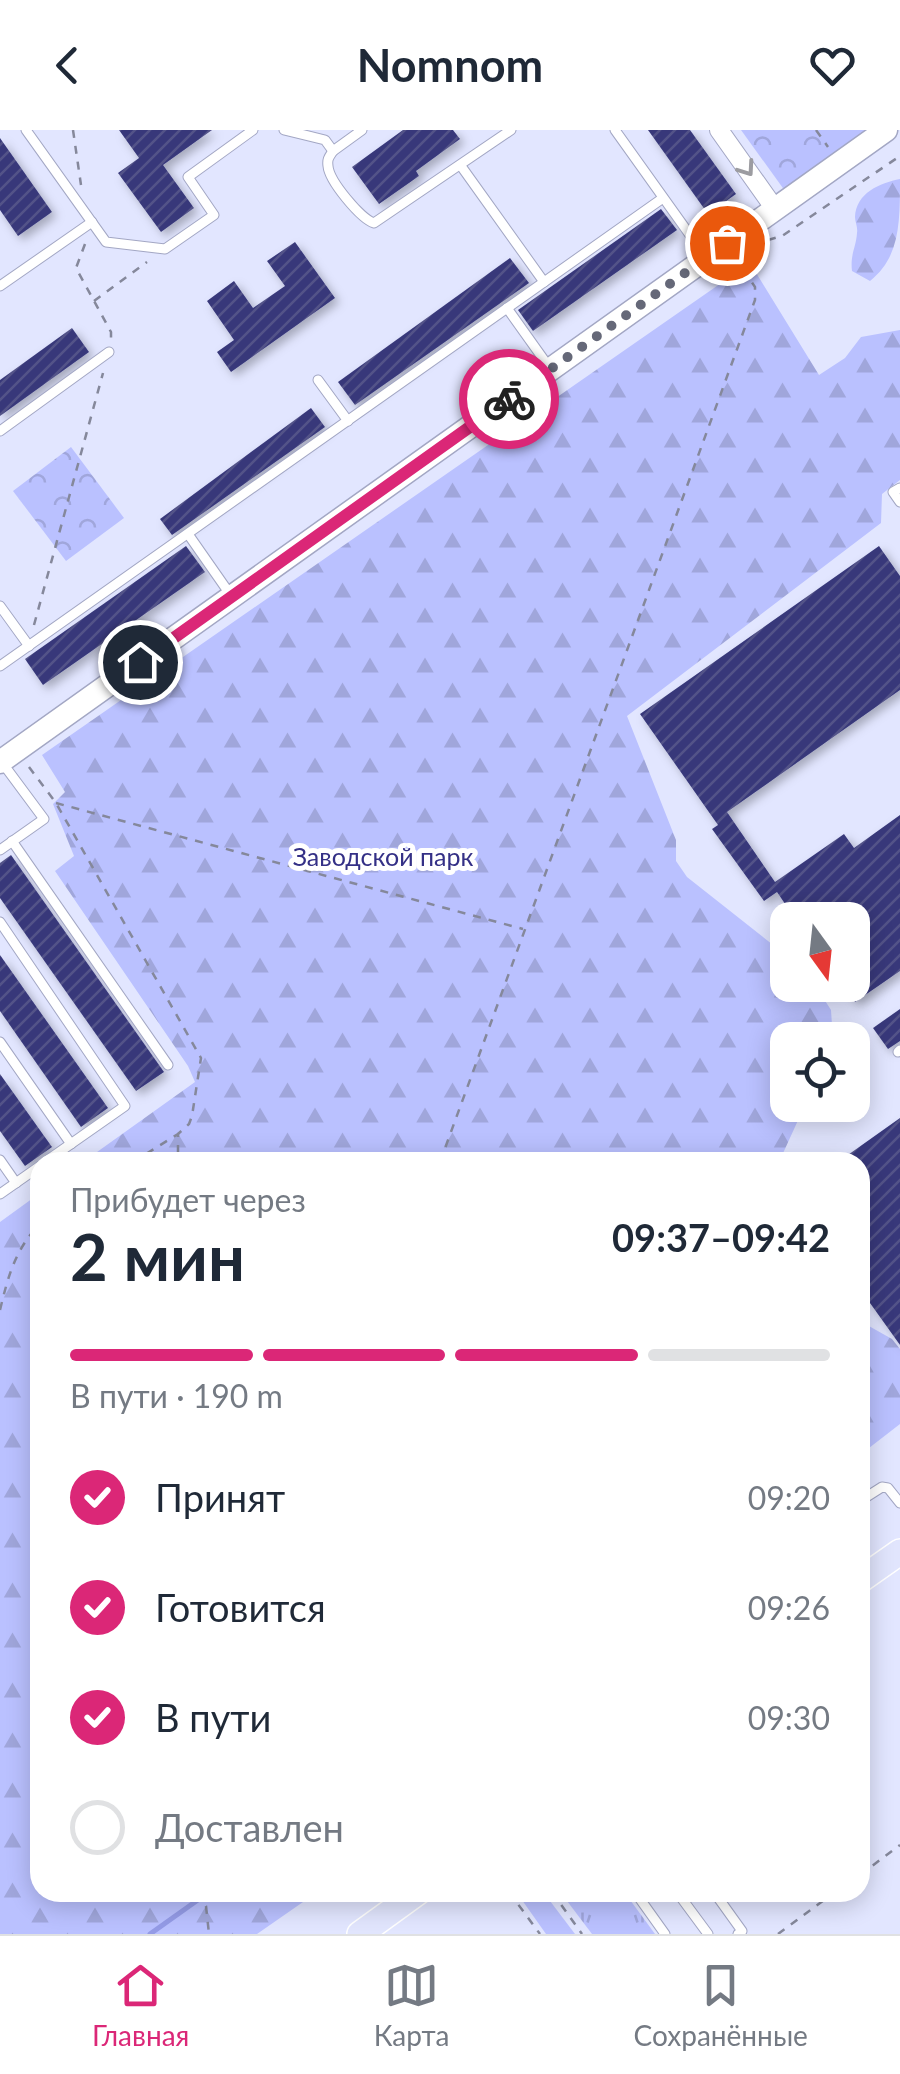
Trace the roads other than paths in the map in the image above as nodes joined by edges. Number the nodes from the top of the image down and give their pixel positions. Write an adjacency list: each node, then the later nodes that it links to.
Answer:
1 (26, 130): 14 (lane)
2 (253, 130): 14 (lane)
3 (284, 130): 10 (lane)
4 (362, 130): 10 (lane)
5 (512, 130): 9 (lane)
6 (615, 130): 12 (lane)
7 (719, 130): 13 (street, one-way to 13)
8 (886, 130): 13 (street)
9 (496, 134): 11 (lane)
10 (333, 150): 11 (lane)
11 (461, 166): 16 (lane)
12 (664, 198): 15 (lane); 16 (lane)
13 (775, 209): 15 (street)
14 (92, 222): 17 (lane)
15 (706, 258): 20 (street)
16 (544, 282): 18 (lane)
17 (0, 286)
18 (507, 308): 20 (lane); 22 (lane)
19 (109, 352): 23 (lane)
20 (551, 369): 27 (street)
21 (318, 380): 22 (lane)
22 (348, 421): 26 (lane)
23 (0, 431)
24 (900, 488): 25 (lane)
25 (900, 502)
26 (188, 534): 27 (lane); 29 (lane)
27 (232, 596): 31 (street)
28 (0, 606): 29 (lane)
29 (29, 646): 30 (lane)
30 (0, 666)
31 (7, 761): 32 (lane)
32 (12, 842): 33 (lane); 36 (lane)
33 (0, 850)
34 (0, 922): 37 (lane)
35 (0, 1042): 37 (lane)
36 (168, 1064)
37 (71, 1144): 38 (lane)
38 (60, 1152)
39 (0, 1160): 41 (lane)
40 (30, 1173): 41 (lane)
41 (16, 1183): 42 (lane)
42 (0, 1194)
43 (870, 1494): 44 (lane)
44 (900, 1504)
45 (900, 1552): 46 (main road)
46 (870, 1573)
47 (404, 1902): 51 (main road)
48 (642, 1902): 52 (lane)
49 (685, 1902): 53 (lane)
50 (721, 1902): 54 (lane)
51 (360, 1934)
52 (666, 1934)
53 (708, 1934)
54 (738, 1934)

